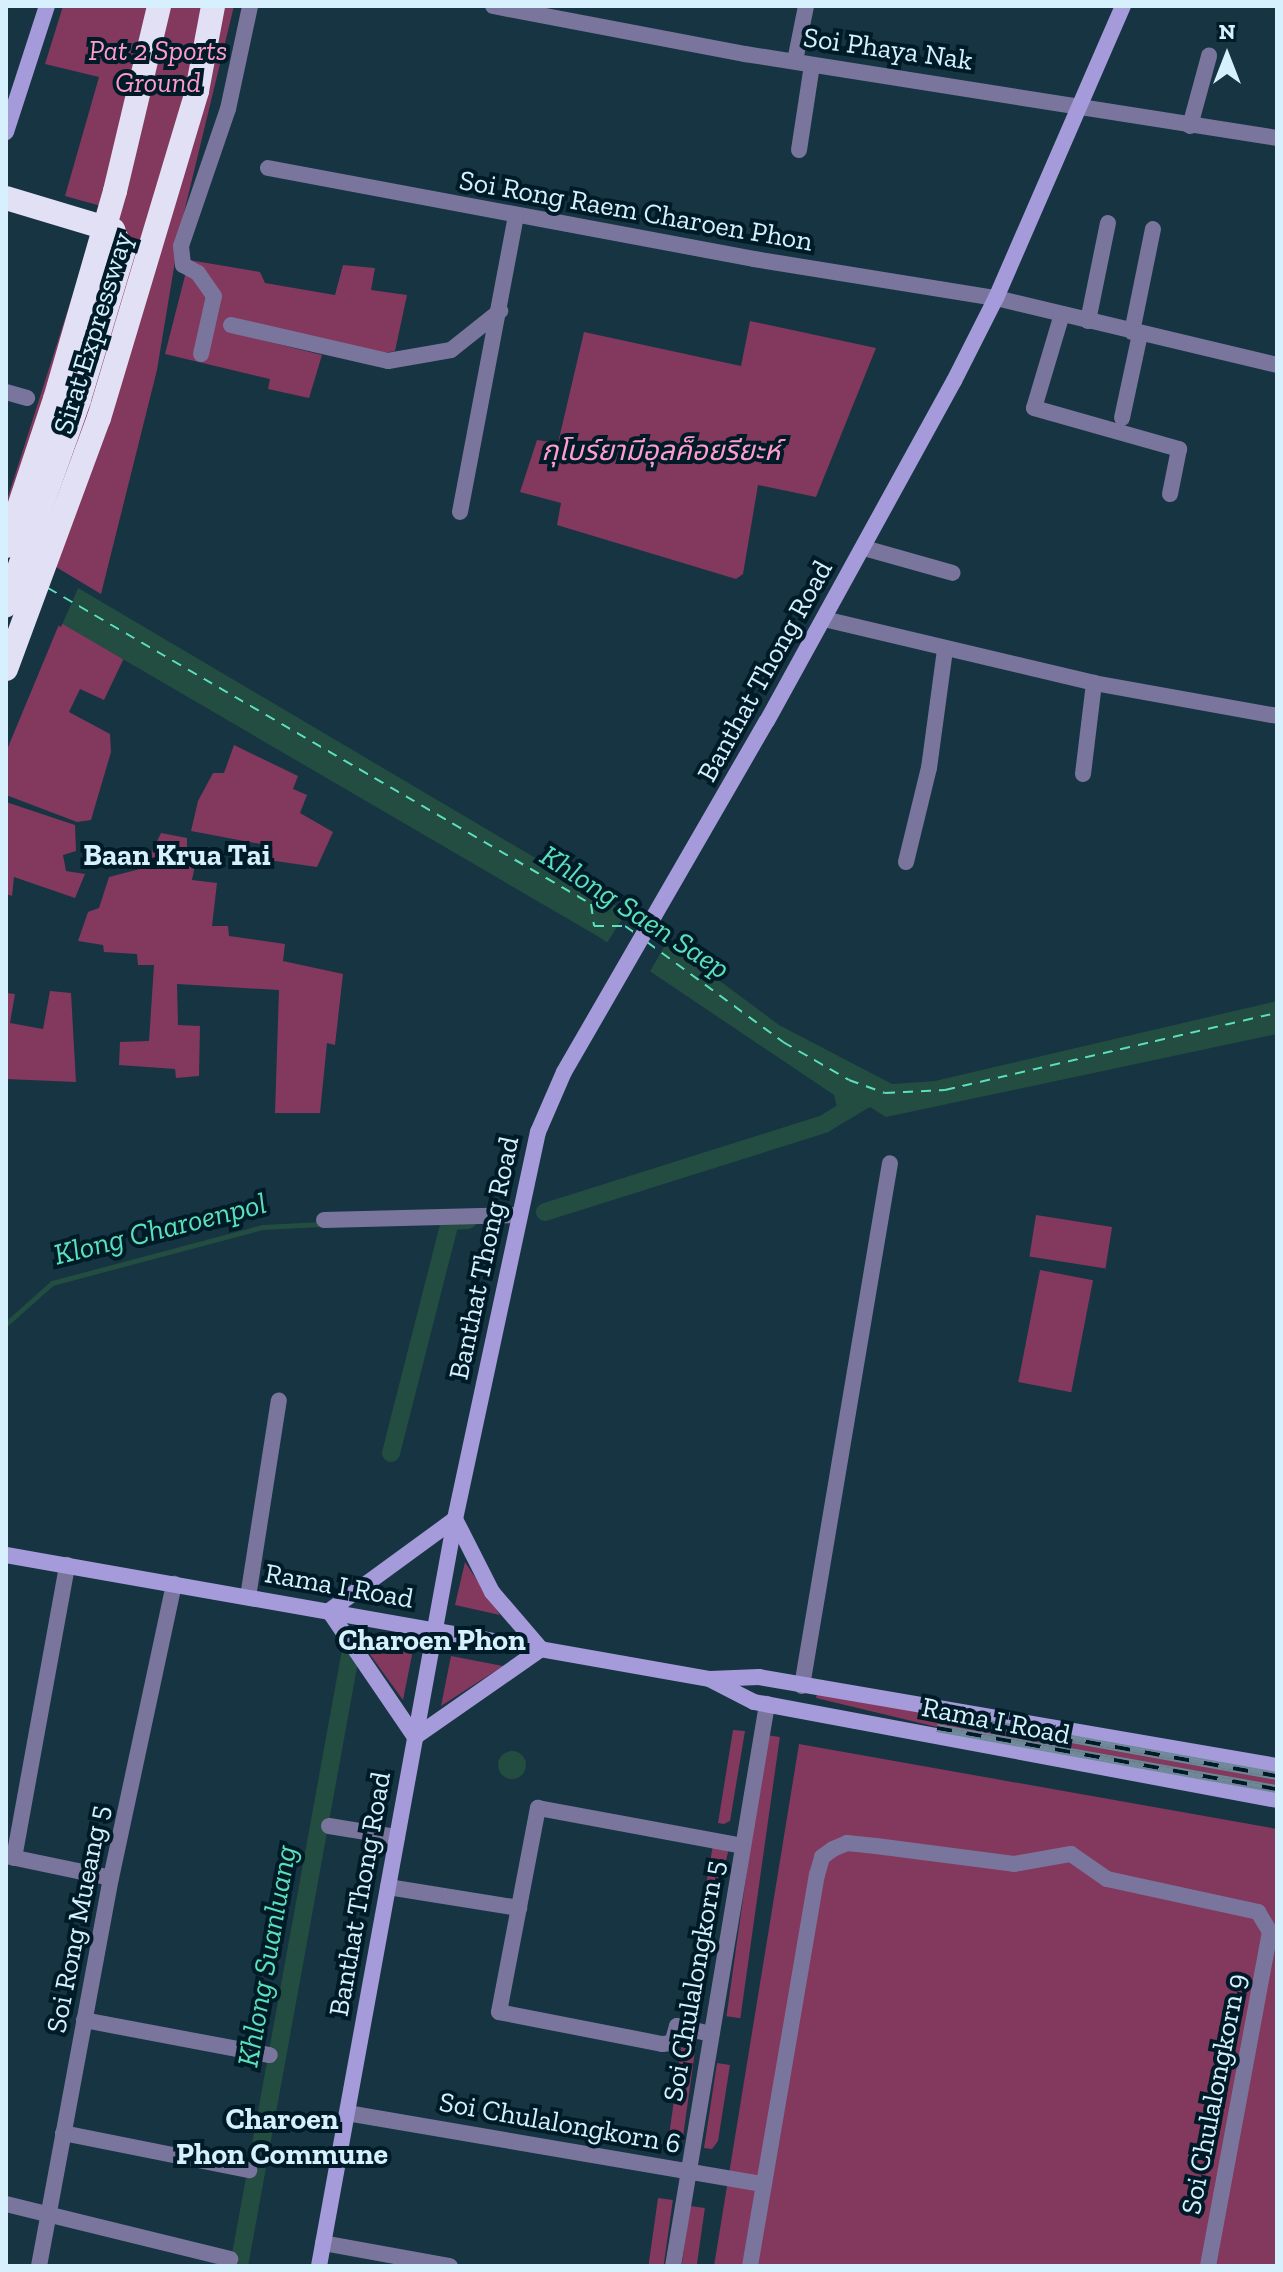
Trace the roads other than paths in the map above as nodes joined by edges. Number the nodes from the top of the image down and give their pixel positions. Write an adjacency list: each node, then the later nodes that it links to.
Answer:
1 (47, 6): 13 (main road)
2 (159, 6): 34 (highway, Sirat Expressway, bridge)
3 (213, 6): 40 (highway, Sirat Expressway)
4 (250, 6): 27 (street)
5 (493, 6): 9 (street, Soi Phaya Nak)
6 (806, 6): 9 (street)
7 (1123, 6): 11 (main road, Banthat Thong Road)
8 (1209, 56): 12 (street)
9 (795, 61): 10 (street, Soi Phaya Nak)
10 (812, 65): 11 (street, Soi Phaya Nak); 15 (street)
11 (1080, 107): 12 (street, Soi Phaya Nak); 21 (main road, Banthat Thong Road)
12 (1190, 126): 14 (street, Soi Phaya Nak)
13 (6, 132)
14 (1277, 138)
15 (799, 150)
16 (268, 168): 18 (street, Soi Rong Raem Charoen Phon)
17 (6, 198): 37 (highway)
18 (516, 216): 21 (street, Soi Rong Raem Charoen Phon); 22 (street)
19 (1108, 223): 24 (street)
20 (1153, 229): 26 (street)
21 (996, 298): 23 (street, Soi Rong Raem Charoen Phon); 35 (main road, Banthat Thong Road)
22 (500, 311): 25 (street); 33 (street)
23 (1062, 314): 24 (street, Soi Rong Raem Charoen Phon); 32 (street)
24 (1088, 321): 26 (street, Soi Rong Raem Charoen Phon)
25 (231, 325)
26 (1136, 333): 28 (street, Soi Rong Raem Charoen Phon); 31 (street)
27 (201, 354)
28 (1277, 365)
29 (6, 392): 30 (street)
30 (27, 398)
31 (1122, 418)
32 (1170, 494)
33 (460, 512)
34 (6, 546)
35 (864, 548): 36 (street); 38 (main road, Banthat Thong Road)
36 (953, 573)
37 (6, 605)
38 (824, 619): 39 (street); 46 (main road, Banthat Thong Road)
39 (945, 649): 41 (street); 44 (street)
40 (6, 669)
41 (1094, 683): 42 (street); 43 (street)
42 (1277, 716)
43 (1083, 774)
44 (906, 862)
45 (890, 1163): 58 (street)
46 (516, 1215): 47 (street); 49 (main road, Banthat Thong Road)
47 (324, 1220)
48 (279, 1400): 53 (street)
49 (455, 1519): 54 (main road); 55 (main road, Banthat Thong Road); 56 (main road)
50 (6, 1555): 51 (main road, Rama I Road)
51 (67, 1565): 52 (main road, Rama I Road); 67 (street)
52 (174, 1584): 53 (main road, Rama I Road); 68 (street, Soi Rong Mueang 5)
53 (248, 1597): 54 (main road, Rama I Road)
54 (329, 1611): 55 (main road, Rama I Road); 61 (main road)
55 (435, 1630): 56 (main road, Rama I Road); 61 (main road, Banthat Thong Road)
56 (541, 1649): 57 (main road, Rama I Road); 61 (main road)
57 (710, 1679): 58 (main road, Rama I Road); 59 (main road, Rama I Road)
58 (806, 1686): 60 (main road); 62 (main road, Rama I Road)
59 (767, 1704): 60 (main road, Rama I Road); 66 (street, Soi Chulalongkorn 5)
60 (806, 1711): 63 (main road, Rama I Road)
61 (415, 1737): 65 (main road, Banthat Thong Road)
62 (1277, 1766)
63 (1277, 1800)
64 (329, 1826): 65 (street)
65 (397, 1837): 69 (main road, Banthat Thong Road)
66 (743, 1846): 70 (street); 73 (street, Soi Chulalongkorn 5)
67 (10, 1857): 68 (street)
68 (111, 1878): 72 (street, Soi Rong Mueang 5)
69 (388, 1887): 70 (street); 75 (main road, Banthat Thong Road)
70 (519, 1908): 73 (street)
71 (1274, 1933): 79 (street); 89 (street, Soi Chulalongkorn 9)
72 (84, 2020): 74 (street); 76 (street, Soi Rong Mueang 5)
73 (711, 2034): 78 (street, Soi Chulalongkorn 5)
74 (270, 2055)
75 (347, 2113): 78 (street, Soi Chulalongkorn 6); 82 (main road, Banthat Thong Road)
76 (63, 2133): 77 (street); 81 (street, Soi Rong Mueang 5)
77 (249, 2170)
78 (688, 2171): 79 (street, Soi Chulalongkorn 6); 87 (street, Soi Chulalongkorn 5)
79 (764, 2184): 88 (street)
80 (6, 2204): 81 (street)
81 (49, 2213): 83 (street); 84 (street, Soi Rong Mueang 5)
82 (323, 2243): 85 (main road, Banthat Thong Road); 86 (street)
83 (230, 2259)
84 (39, 2266)
85 (319, 2266)
86 (450, 2266)
87 (673, 2266)
88 (750, 2266)
89 (1208, 2266)

